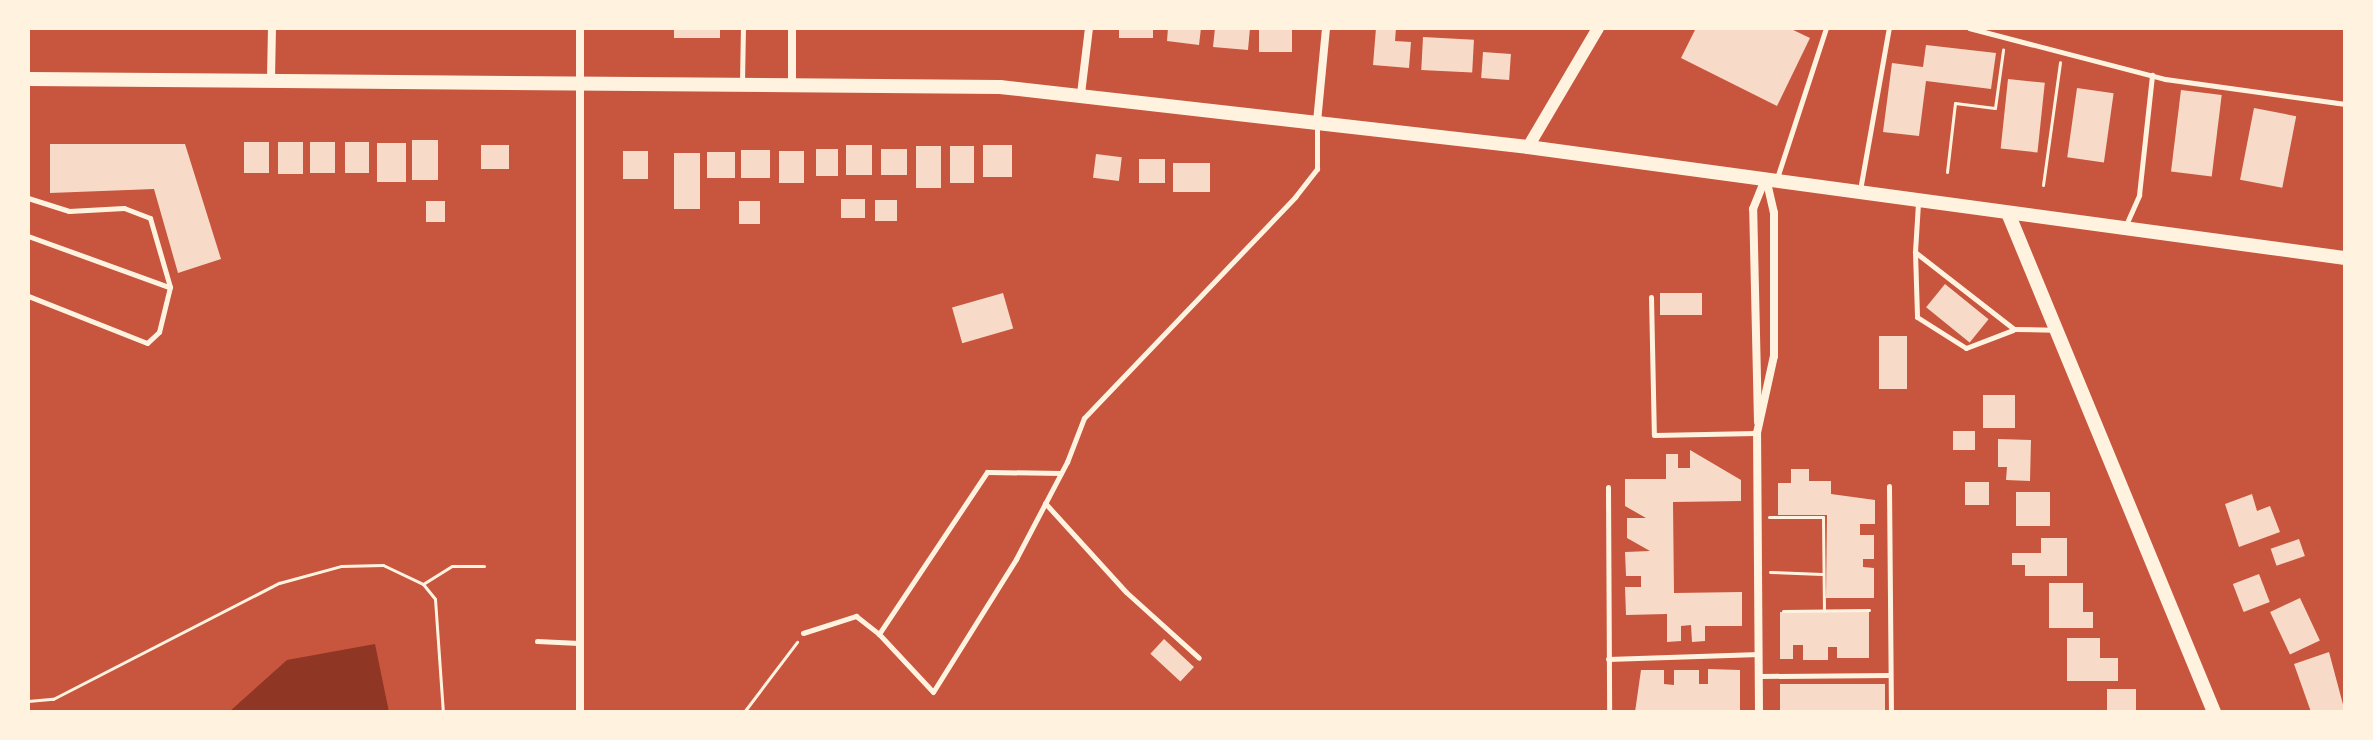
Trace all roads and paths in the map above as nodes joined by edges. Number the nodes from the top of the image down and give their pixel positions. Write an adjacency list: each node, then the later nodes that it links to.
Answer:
1 (272, 28): 15 (street)
2 (580, 28): 16 (street)
3 (743, 28): 17 (lane)
4 (792, 28): 18 (street)
5 (1089, 28): 19 (street)
6 (1326, 28): 21 (street)
7 (1598, 28): 22 (street)
8 (1826, 28): 24 (lane)
9 (1889, 28): 26 (lane)
10 (1969, 28): 11 (lane)
11 (2005, 37): 12 (lane); 23 (path)
12 (2062, 52): 13 (lane); 25 (path)
13 (2152, 75): 20 (lane); 30 (lane)
14 (28, 79): 15 (main road)
15 (271, 79): 16 (main road)
16 (580, 83): 17 (main road); 56 (street)
17 (742, 84): 18 (main road)
18 (792, 84): 19 (main road)
19 (1081, 94): 21 (main road)
20 (2345, 104)
21 (1317, 122): 22 (main road); 41 (lane)
22 (1528, 147): 24 (main road)
23 (1947, 172)
24 (1771, 178): 26 (main road); 39 (street); 39 (street)
25 (2043, 185)
26 (1860, 191): 28 (main road)
27 (28, 198): 34 (lane)
28 (1918, 199): 29 (main road); 32 (lane)
29 (2008, 213): 30 (main road); 38 (main road)
30 (2125, 228): 33 (main road)
31 (28, 236): 34 (lane)
32 (1915, 252): 37 (lane); 37 (lane)
33 (2345, 258)
34 (170, 287): 35 (lane)
35 (28, 296)
36 (1651, 297): 40 (lane)
37 (2014, 329): 38 (lane)
38 (2054, 330): 69 (main road)
39 (1758, 423): 40 (street)
40 (1757, 433): 45 (street)
41 (1061, 473): 44 (lane); 54 (lane)
42 (1889, 486): 60 (lane)
43 (1608, 487): 59 (lane)
44 (1045, 503): 54 (lane); 58 (lane)
45 (1758, 517): 47 (street); 48 (path)
46 (484, 566): 49 (path)
47 (1758, 572): 48 (path); 57 (street)
48 (1823, 574): 52 (path)
49 (423, 584): 62 (path); 63 (path)
50 (1869, 610): 52 (path)
51 (1783, 611): 52 (path)
52 (1824, 611)
53 (803, 633): 54 (lane); 65 (path)
54 (879, 634)
55 (537, 641): 56 (lane)
56 (579, 643): 64 (street)
57 (1759, 654): 59 (lane); 61 (street)
58 (1199, 658)
59 (1608, 659): 66 (lane)
60 (1890, 675): 61 (lane); 68 (lane)
61 (1759, 676): 67 (street)
62 (28, 701)
63 (443, 712)
64 (580, 712)
65 (744, 712)
66 (1609, 712)
67 (1759, 712)
68 (1891, 712)
69 (2214, 712)

